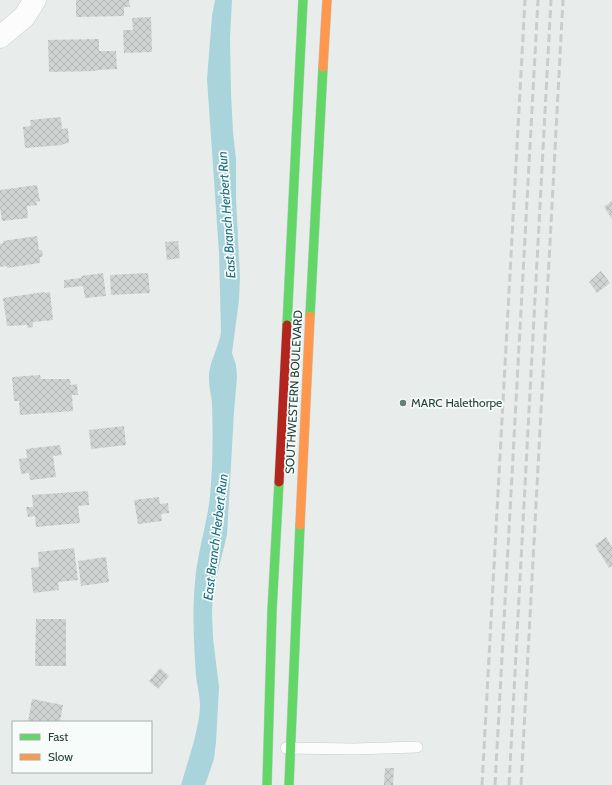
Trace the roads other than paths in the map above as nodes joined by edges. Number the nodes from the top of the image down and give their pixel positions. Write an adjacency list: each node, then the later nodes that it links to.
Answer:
1 (35, 0): 4 (street)
2 (303, 0): 6 (main road, SOUTHWESTERN BOULEVARD)
3 (327, 0): 7 (main road, SOUTHWESTERN BOULEVARD)
4 (0, 36)
5 (417, 747): 7 (lane)
6 (268, 748): 7 (lane); 8 (main road, SOUTHWESTERN BOULEVARD)
7 (290, 748): 9 (main road, SOUTHWESTERN BOULEVARD)
8 (267, 785)
9 (289, 785)

